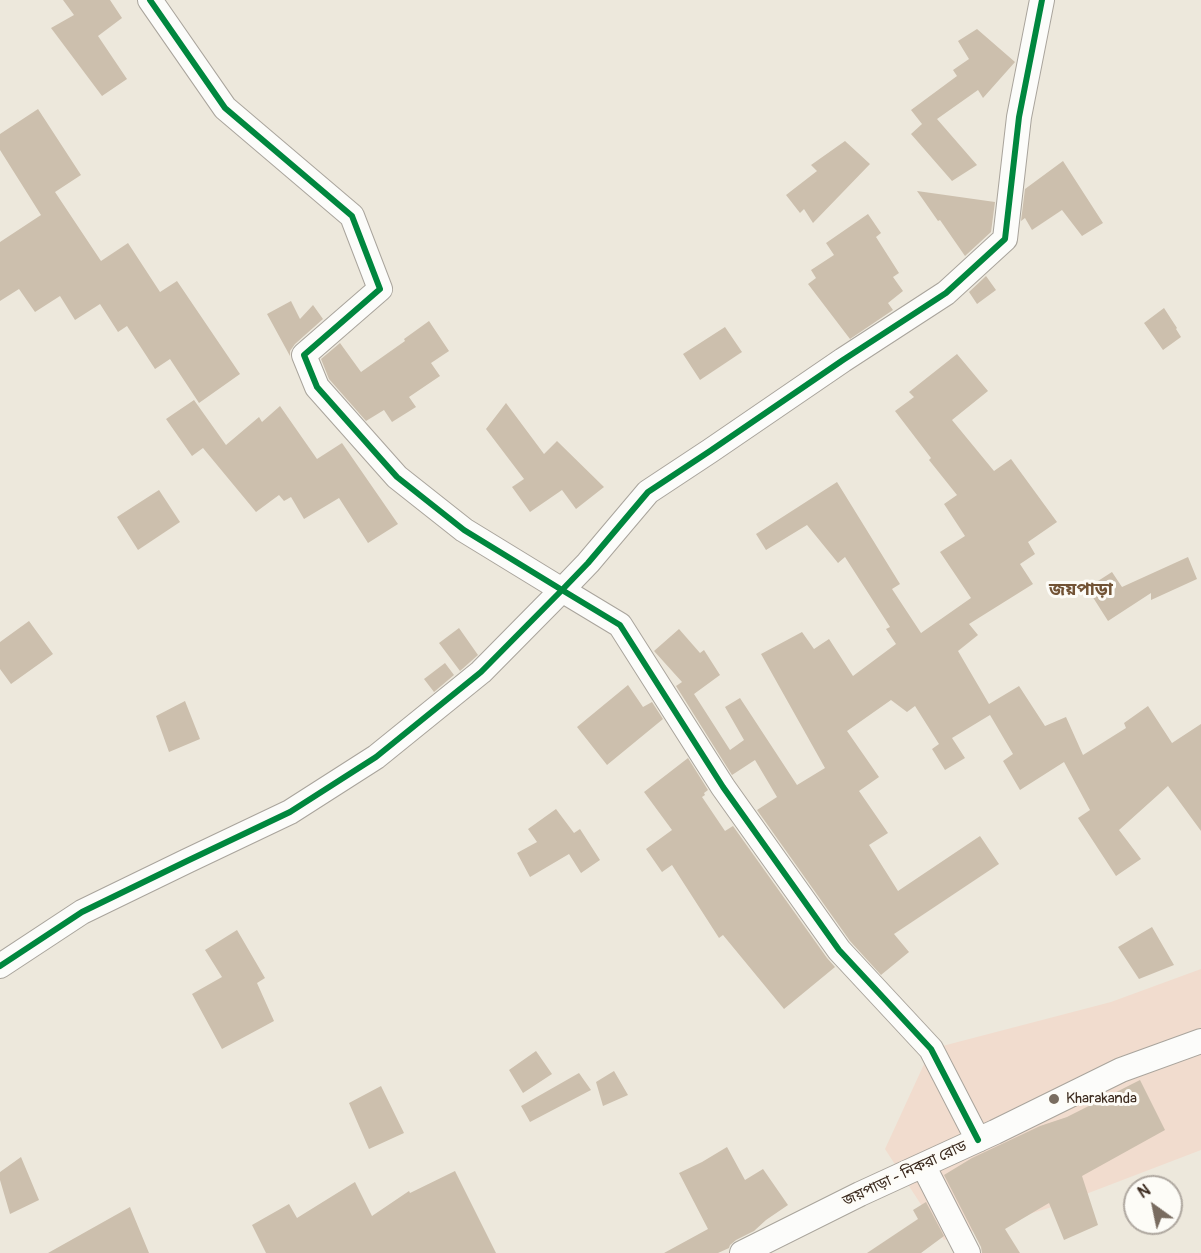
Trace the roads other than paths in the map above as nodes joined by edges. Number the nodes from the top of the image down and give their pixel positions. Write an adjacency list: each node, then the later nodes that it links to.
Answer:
1 (150, 0): 3 (street)
2 (1042, 0): 3 (street)
3 (562, 590): 4 (street); 6 (street)
4 (0, 966)
5 (1201, 1041): 6 (street, জয়পাড়া - নিকরা রোড)
6 (978, 1140): 7 (street, জয়পাড়া - নিকরা রোড)
7 (923, 1165): 8 (street, জয়পাড়া - নিকরা রোড); 9 (street)
8 (742, 1253)
9 (968, 1253)

